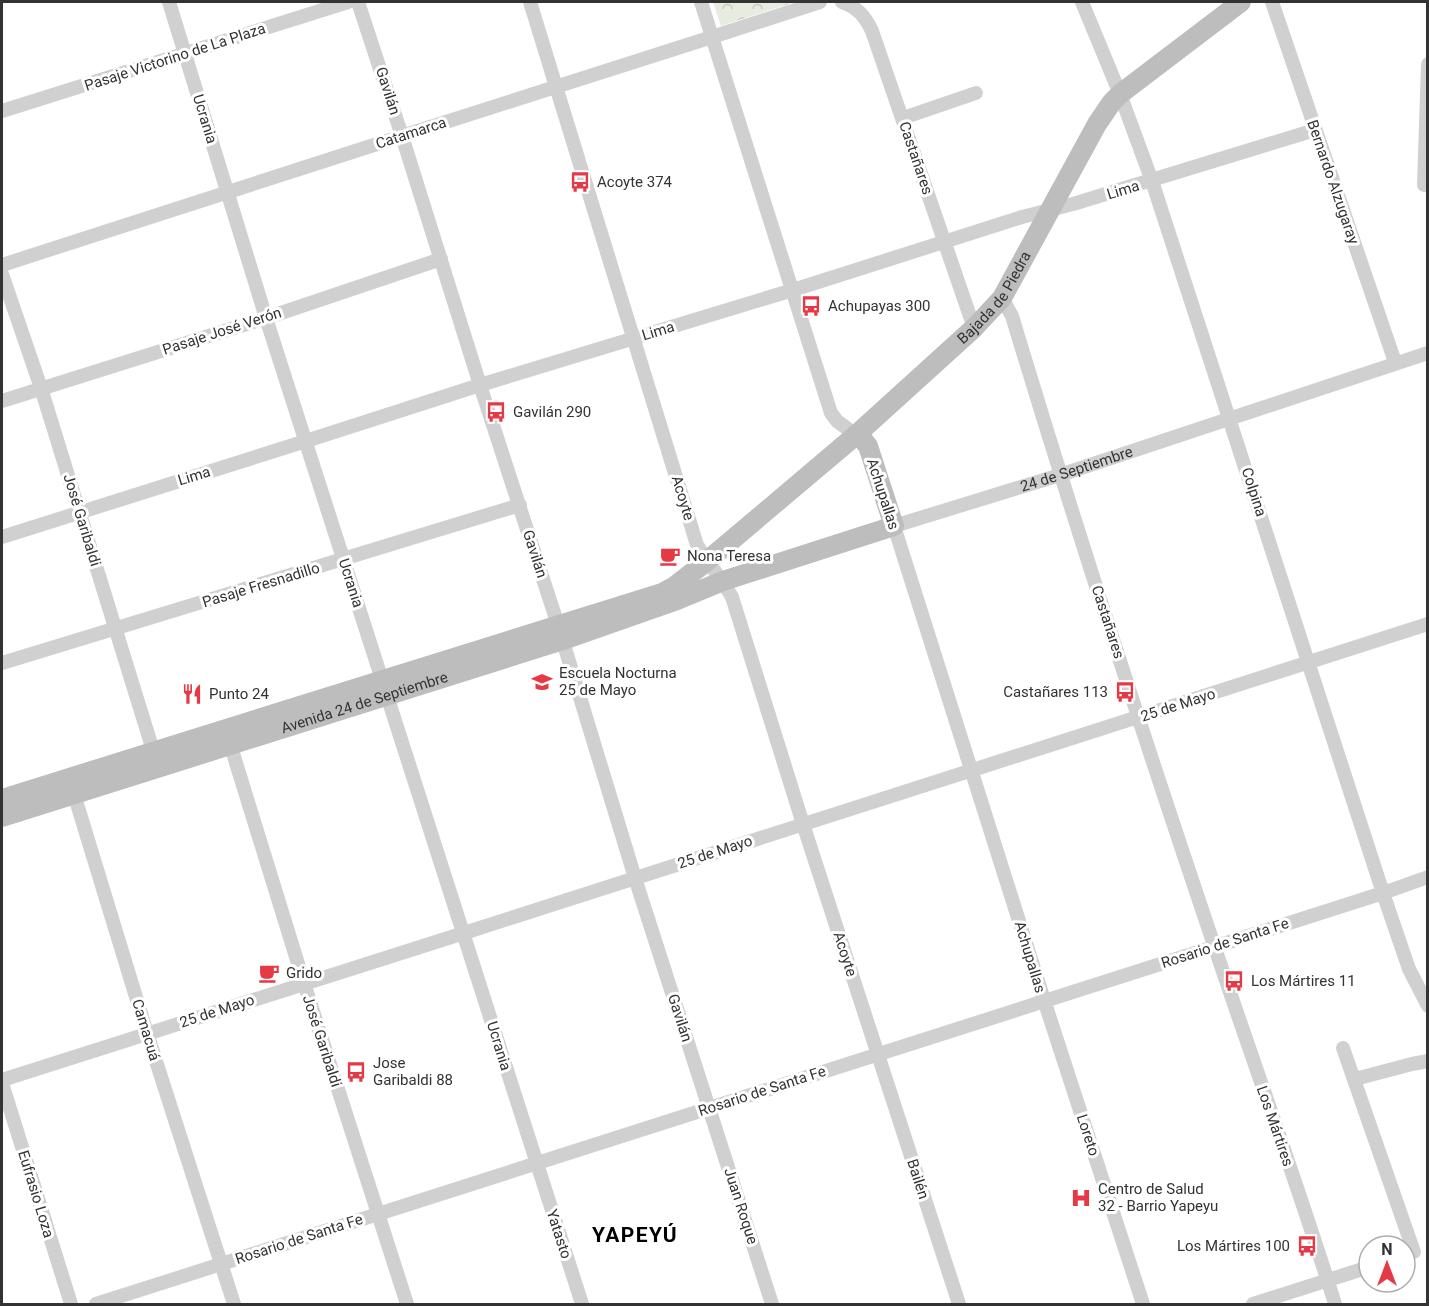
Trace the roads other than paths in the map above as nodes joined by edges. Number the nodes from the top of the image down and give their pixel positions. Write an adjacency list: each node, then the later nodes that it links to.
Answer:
1 (169, 2): 12 (street, Ucrania)
2 (348, 2): 12 (street, Pasaje Victorino de La Plaza)
3 (358, 2): 20 (street, Gavilán)
4 (530, 2): 14 (street, Acoyte)
5 (701, 2): 11 (street, Achupallas)
6 (820, 2): 11 (street, Catamarca)
7 (842, 2): 18 (street, Castañares)
8 (1082, 2): 16 (street)
9 (1241, 2): 16 (main road, Bajada de Piedra)
10 (1272, 2): 19 (street, Bernardo Alzugaray)
11 (712, 37): 14 (street, Catamarca); 29 (street, Achupallas)
12 (185, 53): 17 (street, Pasaje Victorino de La Plaza); 23 (street, Ucrania)
13 (1428, 64): 22 (street)
14 (556, 87): 20 (street, Catamarca); 33 (street, Acoyte)
15 (976, 93): 18 (street)
16 (1120, 94): 21 (street, Colpina); 24 (main road, Bajada de Piedra)
17 (2, 111)
18 (903, 118): 25 (street, Castañares)
19 (1315, 130): 21 (street, Lima); 35 (street, Bernardo Alzugaray)
20 (402, 136): 23 (street, Catamarca); 26 (street, Gavilán)
21 (1152, 181): 24 (street, Lima); 39 (street, Colpina)
22 (1424, 184)
23 (228, 192): 27 (street, Catamarca); 31 (street, Ucrania)
24 (1049, 211): 25 (street, Lima); 30 (main road, Bajada de Piedra)
25 (944, 241): 29 (street, Lima); 32 (street, Castañares)
26 (441, 259): 31 (street, Pasaje José Verón); 36 (street, Gavilán)
27 (2, 266)
28 (2, 274): 37 (street, José Garibaldi)
29 (793, 290): 33 (street, Lima); 40 (street, Achupallas)
30 (1002, 298): 32 (main road, Bajada de Piedra); 42 (street, Castañares)
31 (266, 318): 37 (street, Pasaje José Verón); 41 (street, Ucrania)
32 (974, 328): 40 (main road, Bajada de Piedra)
33 (634, 338): 36 (street, Lima); 48 (street, Acoyte)
34 (1428, 352): 35 (street, 24 de Septiembre)
35 (1395, 362): 39 (street, 24 de Septiembre)
36 (480, 385): 41 (street, Lima); 43 (street, Gavilán)
37 (41, 388): 38 (street, Pasaje José Verón); 44 (street, José Garibaldi)
38 (2, 401)
39 (1230, 419): 42 (street, 24 de Septiembre); 54 (street, Colpina)
40 (856, 435): 45 (main road, Achupallas); 48 (main road, Bajada de Piedra)
41 (306, 441): 44 (street, Lima); 47 (street, Ucrania)
42 (1060, 475): 45 (street, 24 de Septiembre); 56 (street, Castañares)
43 (520, 505): 47 (street, Pasaje Fresnadillo); 52 (street, Gavilán)
44 (80, 512): 46 (street, Lima); 51 (street, José Garibaldi)
45 (894, 526): 49 (main road, 24 de Septiembre); 59 (street, Achupallas)
46 (2, 537)
47 (343, 559): 51 (street, Pasaje Fresnadillo); 55 (street, Ucrania)
48 (707, 561): 49 (street, Acoyte); 52 (main road, Avenida 24 de Septiembre)
49 (723, 581): 52 (main road, Avenida 24 de Septiembre); 63 (street, Acoyte)
50 (1428, 624): 54 (street, 25 de Mayo)
51 (115, 629): 53 (street, Pasaje Fresnadillo); 58 (street, José Garibaldi)
52 (560, 632): 55 (main road, Avenida 24 de Septiembre); 65 (street, Gavilán)
53 (2, 663)
54 (1310, 663): 56 (street, 25 de Mayo); 66 (street, Colpina)
55 (384, 687): 57 (main road, Avenida 24 de Septiembre); 67 (street, Ucrania)
56 (1139, 717): 59 (street, 25 de Mayo); 68 (street, Castañares)
57 (228, 737): 58 (main road, Avenida 24 de Septiembre); 69 (street, José Garibaldi)
58 (155, 760): 60 (main road, Avenida 24 de Septiembre); 61 (main road, Avenida 24 de Septiembre)
59 (972, 769): 63 (street, 25 de Mayo); 70 (street, Achupallas)
60 (74, 794): 62 (main road, Avenida 24 de Septiembre); 72 (street, Camacuá)
61 (2, 799)
62 (2, 817)
63 (803, 824): 65 (street, 25 de Mayo); 74 (street, Acoyte)
64 (1428, 877): 66 (street, Rosario de Santa Fe)
65 (636, 878): 67 (street, 25 de Mayo); 78 (street, Gavilán)
66 (1383, 893): 68 (street, Rosario de Santa Fe); 71 (street, Colpina)
67 (464, 933): 69 (street, 25 de Mayo); 79 (street, Ucrania)
68 (1214, 947): 70 (street, Rosario de Santa Fe); 84 (street, Los Mártires)
69 (304, 983): 72 (street, 25 de Mayo); 80 (street, José Garibaldi)
70 (1044, 1000): 74 (street, Rosario de Santa Fe); 92 (street, Loreto)
71 (1428, 1006)
72 (147, 1034): 77 (street, 25 de Mayo); 82 (street, Camacuá)
73 (1343, 1048): 76 (street)
74 (878, 1054): 78 (street, Rosario de Santa Fe); 91 (street, Bailén)
75 (1428, 1061): 76 (street)
76 (1355, 1079): 81 (street)
77 (2, 1081): 85 (street, Eufrasio Loza)
78 (709, 1108): 79 (street, Rosario de Santa Fe); 90 (street, Juan Roque)
79 (536, 1164): 80 (street, Rosario de Santa Fe); 89 (street, Yatasto)
80 (378, 1214): 82 (street, Rosario de Santa Fe); 88 (street, José Garibaldi)
81 (1403, 1234)
82 (221, 1264): 86 (street, Rosario de Santa Fe); 87 (street, Camacuá)
83 (1357, 1271): 84 (street)
84 (1328, 1280): 93 (street); 94 (street, Los Mártires)
85 (71, 1305)
86 (96, 1305)
87 (234, 1305)
88 (407, 1305)
89 (582, 1305)
90 (772, 1305)
91 (959, 1305)
92 (1143, 1305)
93 (1253, 1305)
94 (1335, 1305)

